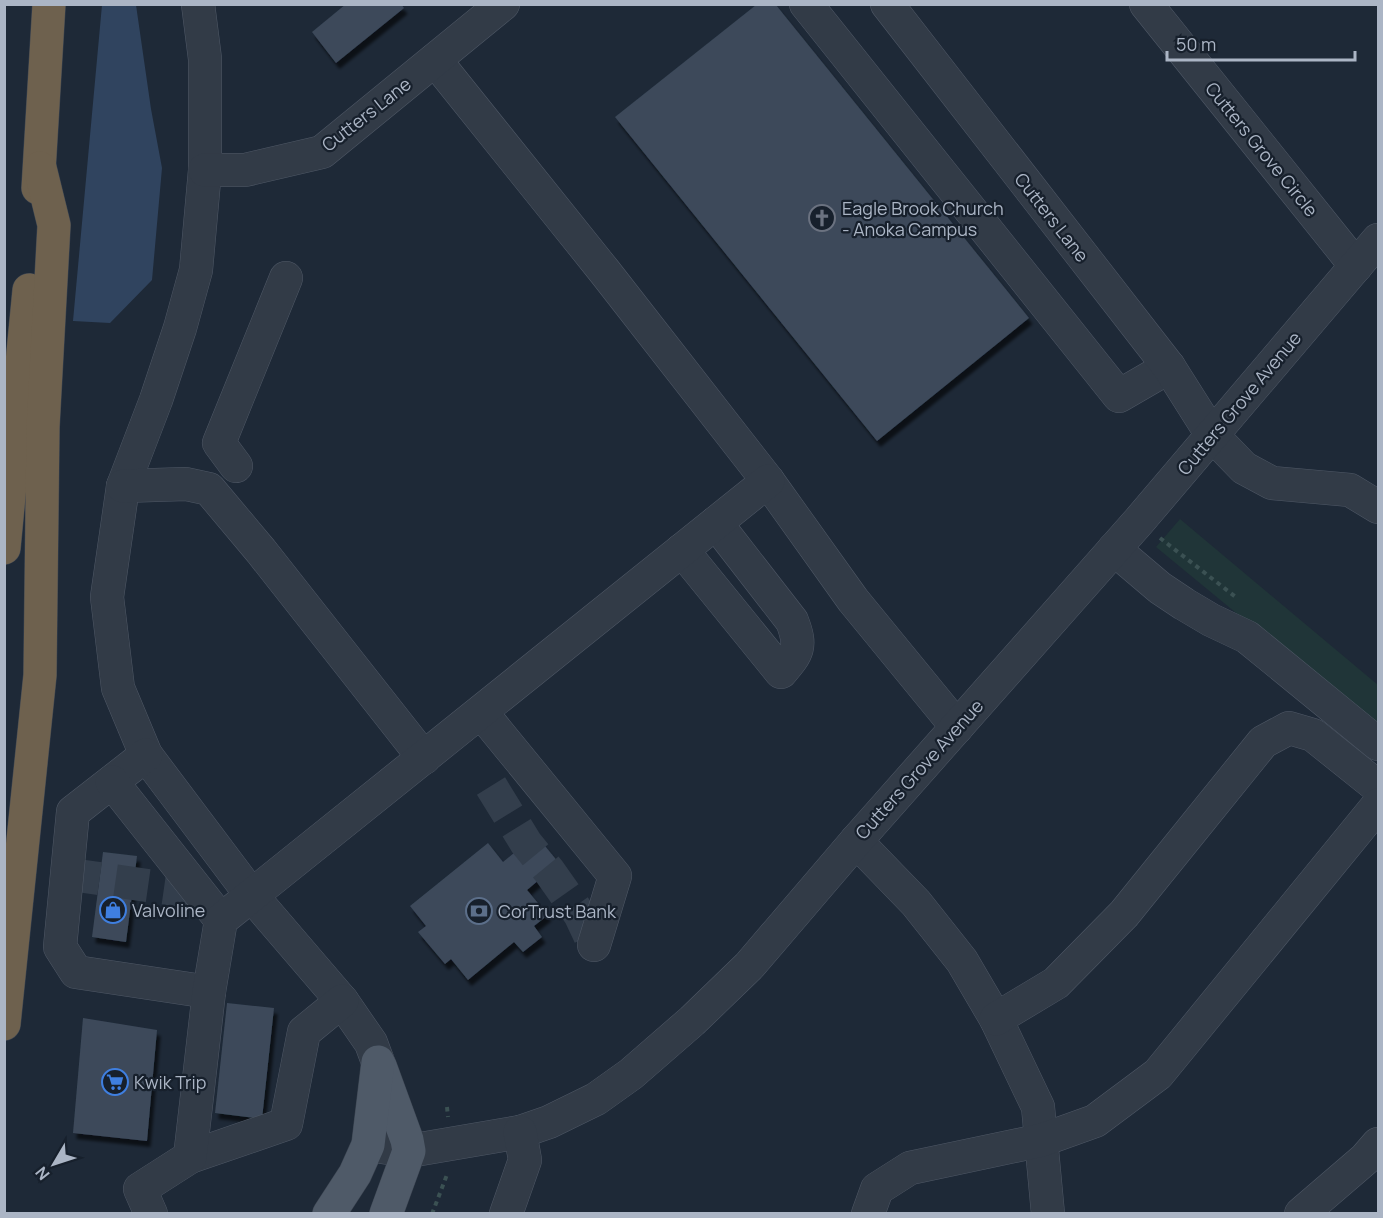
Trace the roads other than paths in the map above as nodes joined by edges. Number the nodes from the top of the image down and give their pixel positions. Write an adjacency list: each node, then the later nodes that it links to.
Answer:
1 (49, 4): 8 (highway)
2 (504, 4): 7 (street, Cutters Lane)
3 (806, 4): 13 (street)
4 (886, 4): 13 (street, Cutters Lane)
5 (1146, 4): 11 (street, Cutters Grove Circle)
6 (202, 6): 9 (street)
7 (435, 60): 9 (street, Cutters Lane); 16 (street)
8 (40, 168): 20 (highway); 38 (highway)
9 (205, 170): 17 (street)
10 (1378, 240): 11 (street, Cutters Grove Avenue)
11 (1356, 266): 14 (street, Cutters Grove Avenue)
12 (286, 278): 15 (street)
13 (1169, 367): 14 (street, Cutters Lane)
14 (1212, 435): 18 (street, Cutters Lane); 22 (street, Cutters Grove Avenue)
15 (236, 466)
16 (768, 481): 19 (street); 24 (street)
17 (123, 486): 26 (street); 27 (street)
18 (1378, 507)
19 (716, 523): 21 (street); 21 (street)
20 (4, 548)
21 (682, 549): 23 (street)
22 (1114, 549): 24 (street, Cutters Grove Avenue); 25 (street)
23 (481, 712): 27 (street); 34 (street)
24 (957, 727): 31 (street, Cutters Grove Avenue)
25 (1378, 744)
26 (146, 755): 28 (street); 32 (street)
27 (424, 758): 32 (street)
28 (112, 782): 33 (street); 35 (street)
29 (1378, 787): 37 (street)
30 (1378, 805): 41 (street)
31 (856, 841): 37 (street); 40 (street, Cutters Grove Avenue)
32 (252, 896): 33 (street); 36 (street)
33 (221, 920): 35 (street)
34 (594, 945)
35 (209, 992): 45 (street)
36 (342, 1001): 39 (street); 45 (street)
37 (996, 1019): 41 (street)
38 (4, 1024)
39 (378, 1062): 43 (main road); 44 (main road)
40 (520, 1132): 44 (street, Cutters Grove Avenue); 49 (street)
41 (1042, 1140): 50 (street); 51 (street)
42 (1378, 1144): 52 (street)
43 (368, 1145): 44 (street, Cutters Grove Avenue); 47 (main road)
44 (409, 1151): 48 (main road)
45 (190, 1157): 46 (street)
46 (151, 1214)
47 (329, 1214)
48 (386, 1214)
49 (506, 1214)
50 (868, 1214)
51 (1048, 1214)
52 (1301, 1214)

